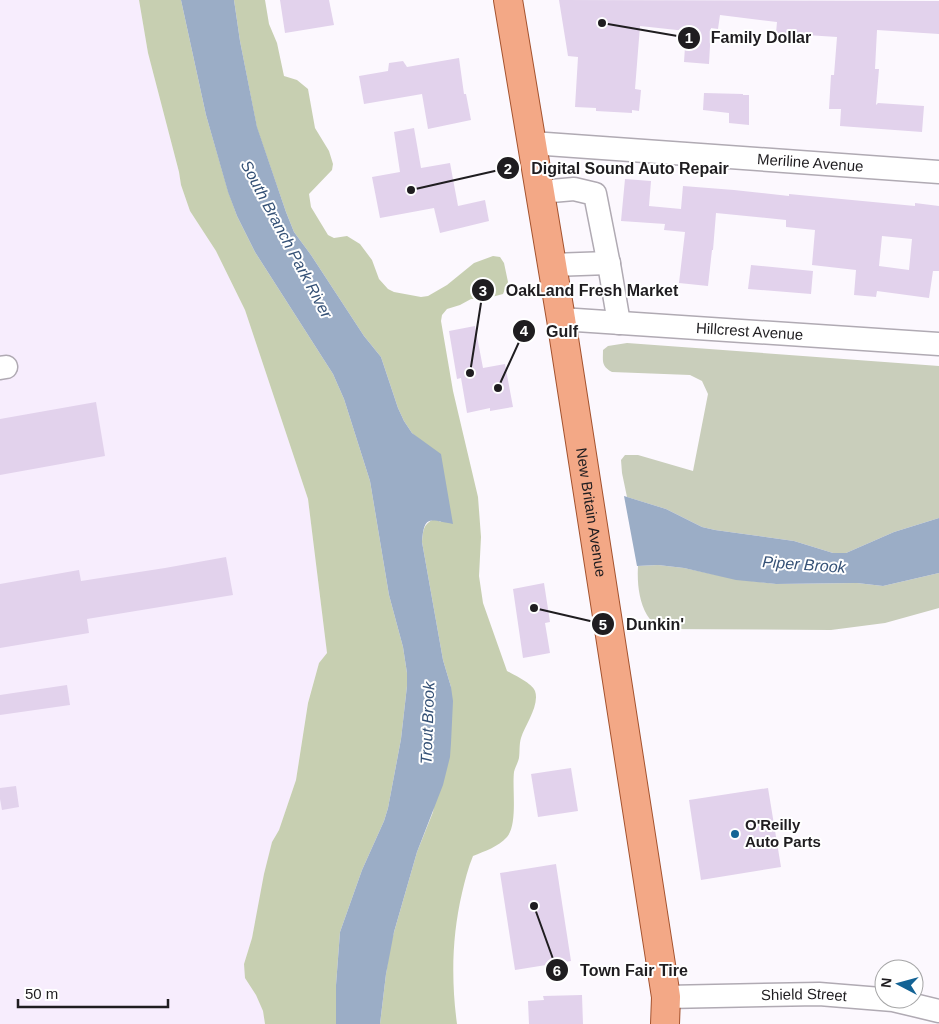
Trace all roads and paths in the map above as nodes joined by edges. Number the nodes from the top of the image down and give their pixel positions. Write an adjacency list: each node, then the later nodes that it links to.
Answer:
1 (508, 0): 2 (main road, New Britain Avenue)
2 (532, 143): 3 (street, Meriline Avenue); 4 (main road, New Britain Avenue)
3 (939, 172)
4 (540, 192): 5 (street); 6 (main road, New Britain Avenue)
5 (609, 263): 6 (street); 8 (street)
6 (552, 265): 7 (main road, New Britain Avenue)
7 (561, 319): 8 (street, Hillcrest Avenue); 10 (main road, New Britain Avenue)
8 (619, 323): 9 (street, Hillcrest Avenue)
9 (939, 344)
10 (666, 997): 11 (street, Shield Street); 12 (main road, New Britain Avenue)
11 (939, 1011)
12 (665, 1024)

